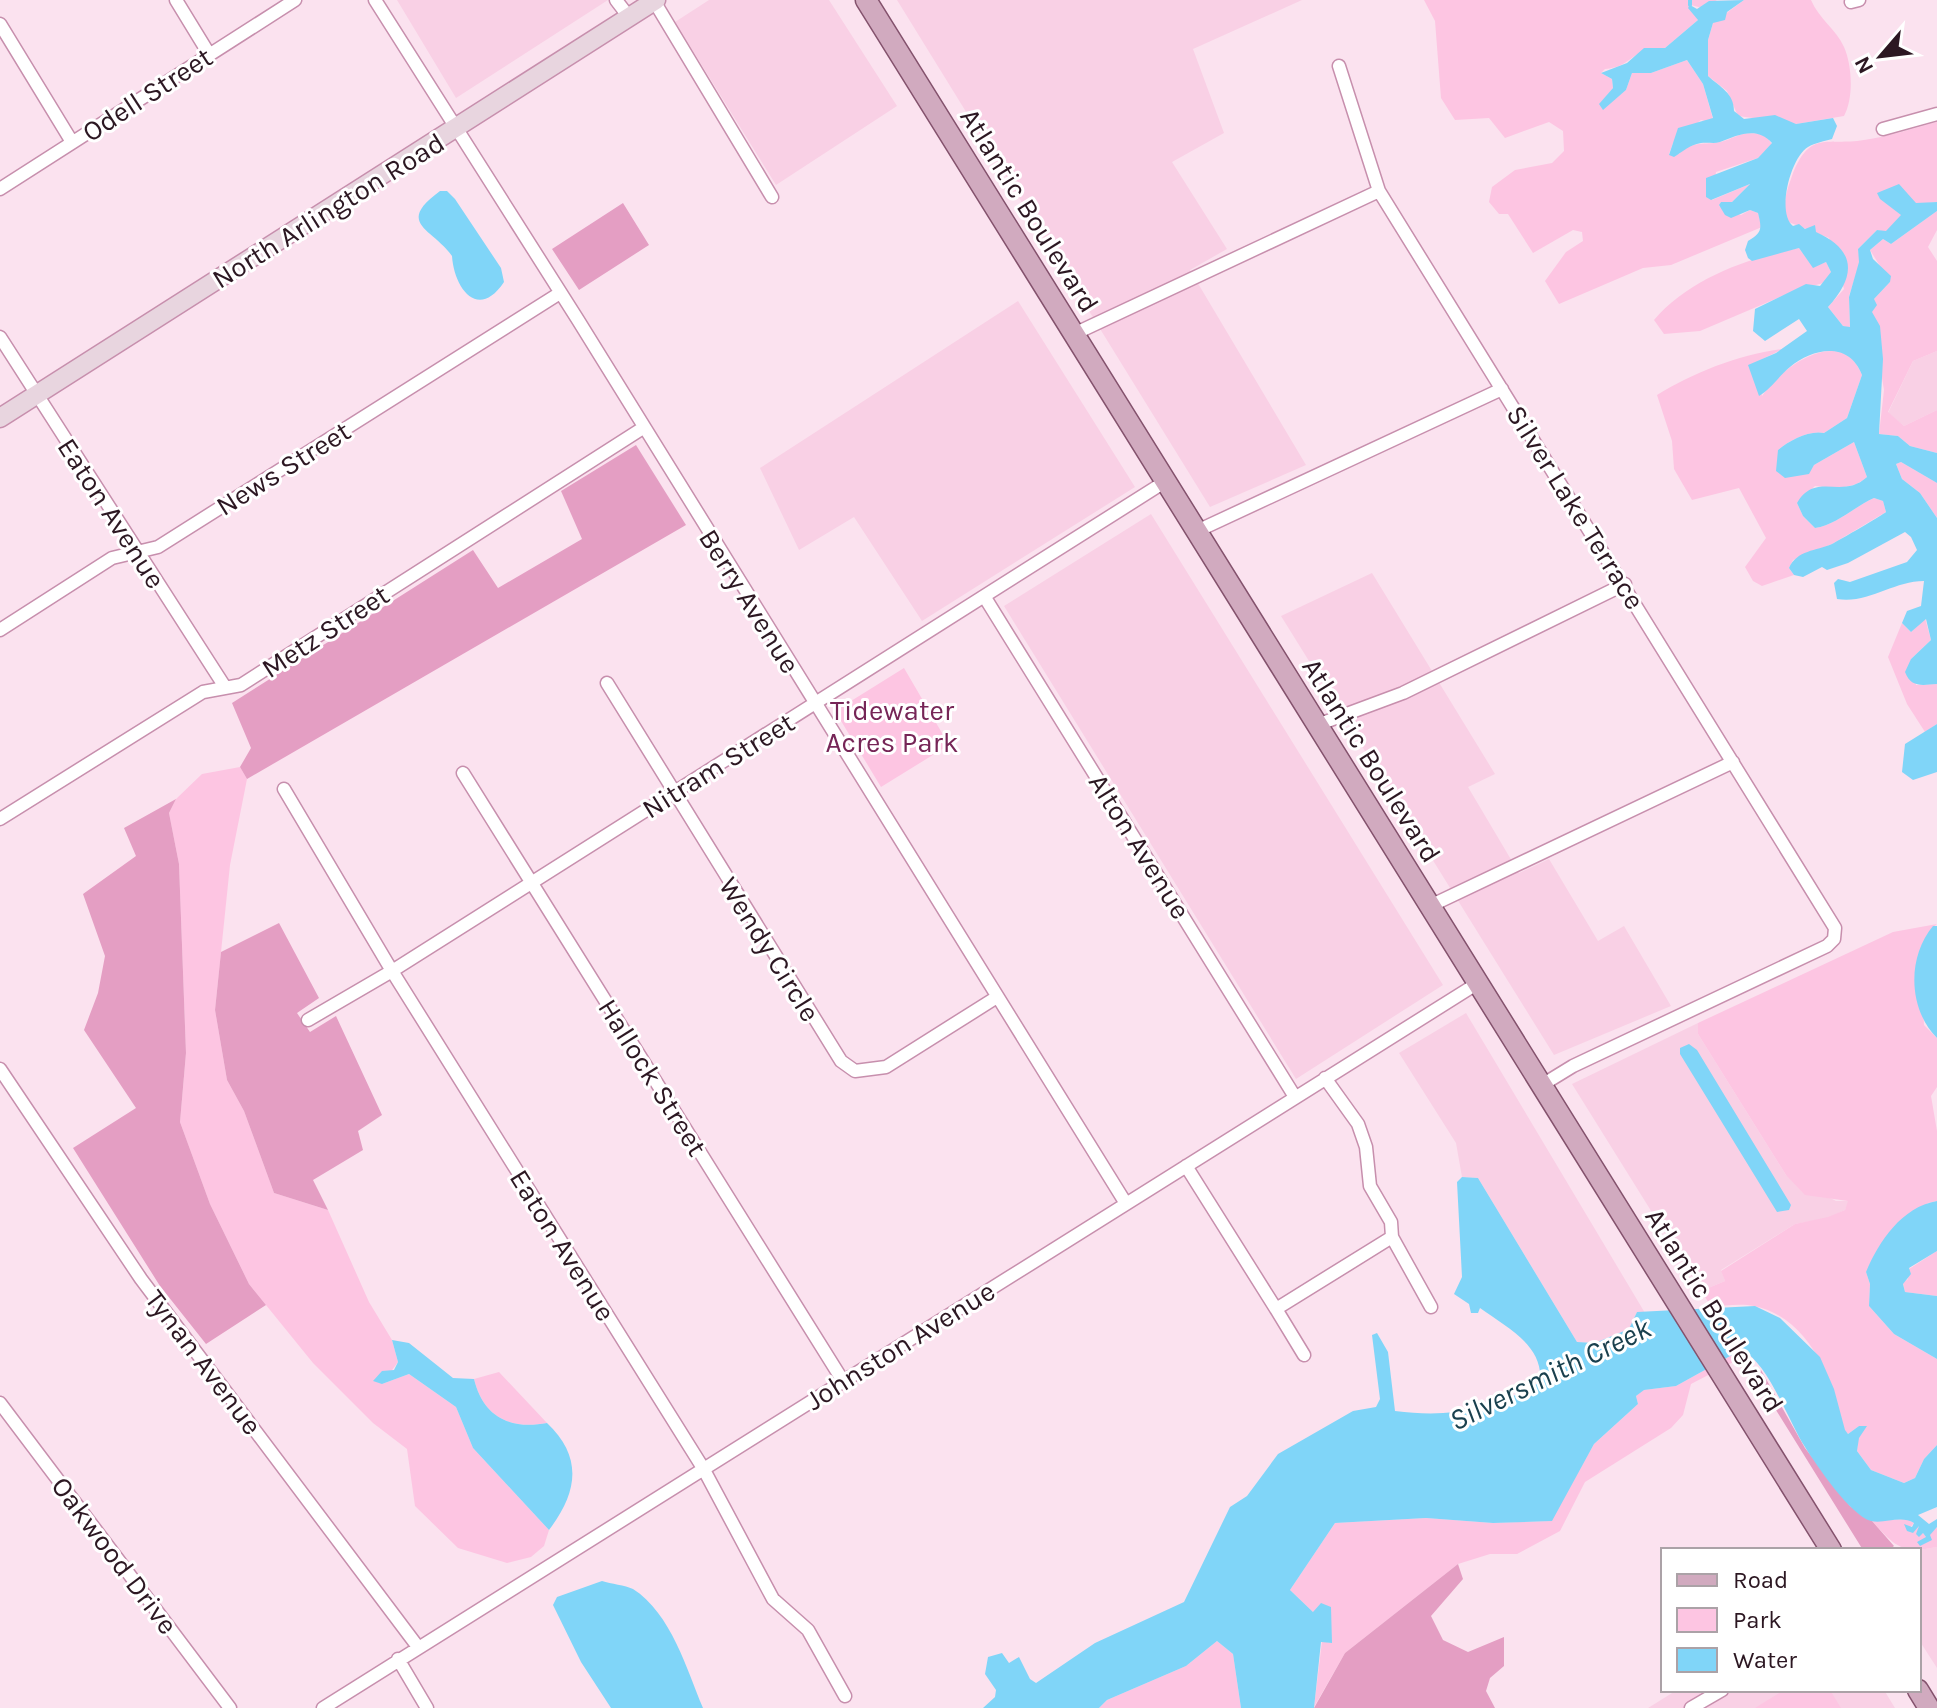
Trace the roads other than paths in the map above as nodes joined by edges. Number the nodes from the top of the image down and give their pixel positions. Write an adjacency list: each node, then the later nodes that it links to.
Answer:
1 (176, 0): 9 (street)
2 (295, 0): 9 (street, Odell Street)
3 (375, 0): 12 (street, Berry Avenue)
4 (616, 0): 7 (street)
5 (866, 0): 19 (main road, Atlantic Boulevard)
6 (655, 1): 7 (main road, North Arlington Road); 17 (street)
7 (629, 17): 12 (main road, North Arlington Road)
8 (0, 24): 14 (street)
9 (209, 54): 14 (street, Odell Street)
10 (1339, 66): 16 (street, Silver Lake Terrace)
11 (1937, 114): 13 (street)
12 (456, 129): 18 (street, Berry Avenue); 22 (main road, North Arlington Road)
13 (1883, 129)
14 (72, 142): 15 (street, Odell Street)
15 (0, 189)
16 (1379, 191): 19 (street); 21 (street, Silver Lake Terrace)
17 (772, 197)
18 (560, 293): 24 (street, Berry Avenue); 27 (street, News Street)
19 (1074, 334): 25 (main road, Atlantic Boulevard)
20 (0, 337): 22 (street, Eaton Avenue)
21 (1502, 389): 26 (street); 28 (street, Silver Lake Terrace)
22 (36, 395): 23 (main road, North Arlington Road); 27 (street, Eaton Avenue)
23 (0, 418)
24 (643, 428): 32 (street, Metz Street); 33 (street, Berry Avenue)
25 (1166, 481): 26 (main road, Atlantic Boulevard); 29 (street, Nitram Street)
26 (1197, 531): 34 (main road, Atlantic Boulevard)
27 (136, 552): 30 (street, News Street); 32 (street, Eaton Avenue)
28 (1625, 584): 34 (street); 35 (street, Silver Lake Terrace)
29 (984, 596): 33 (street, Nitram Street); 49 (street, Alton Avenue)
30 (0, 630)
31 (607, 683): 38 (street, Wendy Circle)
32 (225, 687): 39 (street, Metz Street)
33 (814, 704): 38 (street, Nitram Street); 44 (street, Berry Avenue)
34 (1317, 725): 41 (main road, Atlantic Boulevard)
35 (1733, 762): 41 (street); 48 (street, Silver Lake Terrace)
36 (463, 773): 40 (street, Hallock Street)
37 (284, 789): 42 (street, Eaton Avenue)
38 (674, 793): 40 (street, Nitram Street); 44 (street, Wendy Circle)
39 (0, 819)
40 (532, 882): 42 (street, Nitram Street); 56 (street, Hallock Street)
41 (1430, 906): 43 (main road, Atlantic Boulevard)
42 (392, 971): 45 (street, Nitram Street); 58 (street, Eaton Avenue)
43 (1478, 983): 47 (street, Johnston Avenue); 48 (main road, Atlantic Boulevard)
44 (997, 997): 51 (street, Berry Avenue)
45 (308, 1020)
46 (0, 1069): 60 (street, Tynan Avenue)
47 (1325, 1078): 49 (street, Johnston Avenue); 52 (street)
48 (1542, 1085): 59 (main road, Atlantic Boulevard)
49 (1295, 1097): 50 (street, Johnston Avenue)
50 (1186, 1166): 51 (street, Johnston Avenue); 54 (street)
51 (1125, 1202): 56 (street, Johnston Avenue)
52 (1392, 1237): 53 (street); 54 (street)
53 (1431, 1307)
54 (1276, 1309): 55 (street)
55 (1304, 1355)
56 (843, 1381): 58 (street, Johnston Avenue)
57 (0, 1403): 64 (street, Oakwood Drive)
58 (703, 1468): 60 (street, Johnston Avenue); 63 (street, Eaton Avenue)
59 (1830, 1548)
60 (418, 1647): 61 (street, Johnston Avenue)
61 (398, 1659): 65 (street, Johnston Avenue); 66 (street)
62 (1719, 1692): 67 (street)
63 (845, 1696)
64 (230, 1708)
65 (323, 1708)
66 (427, 1708)
67 (1691, 1708)

